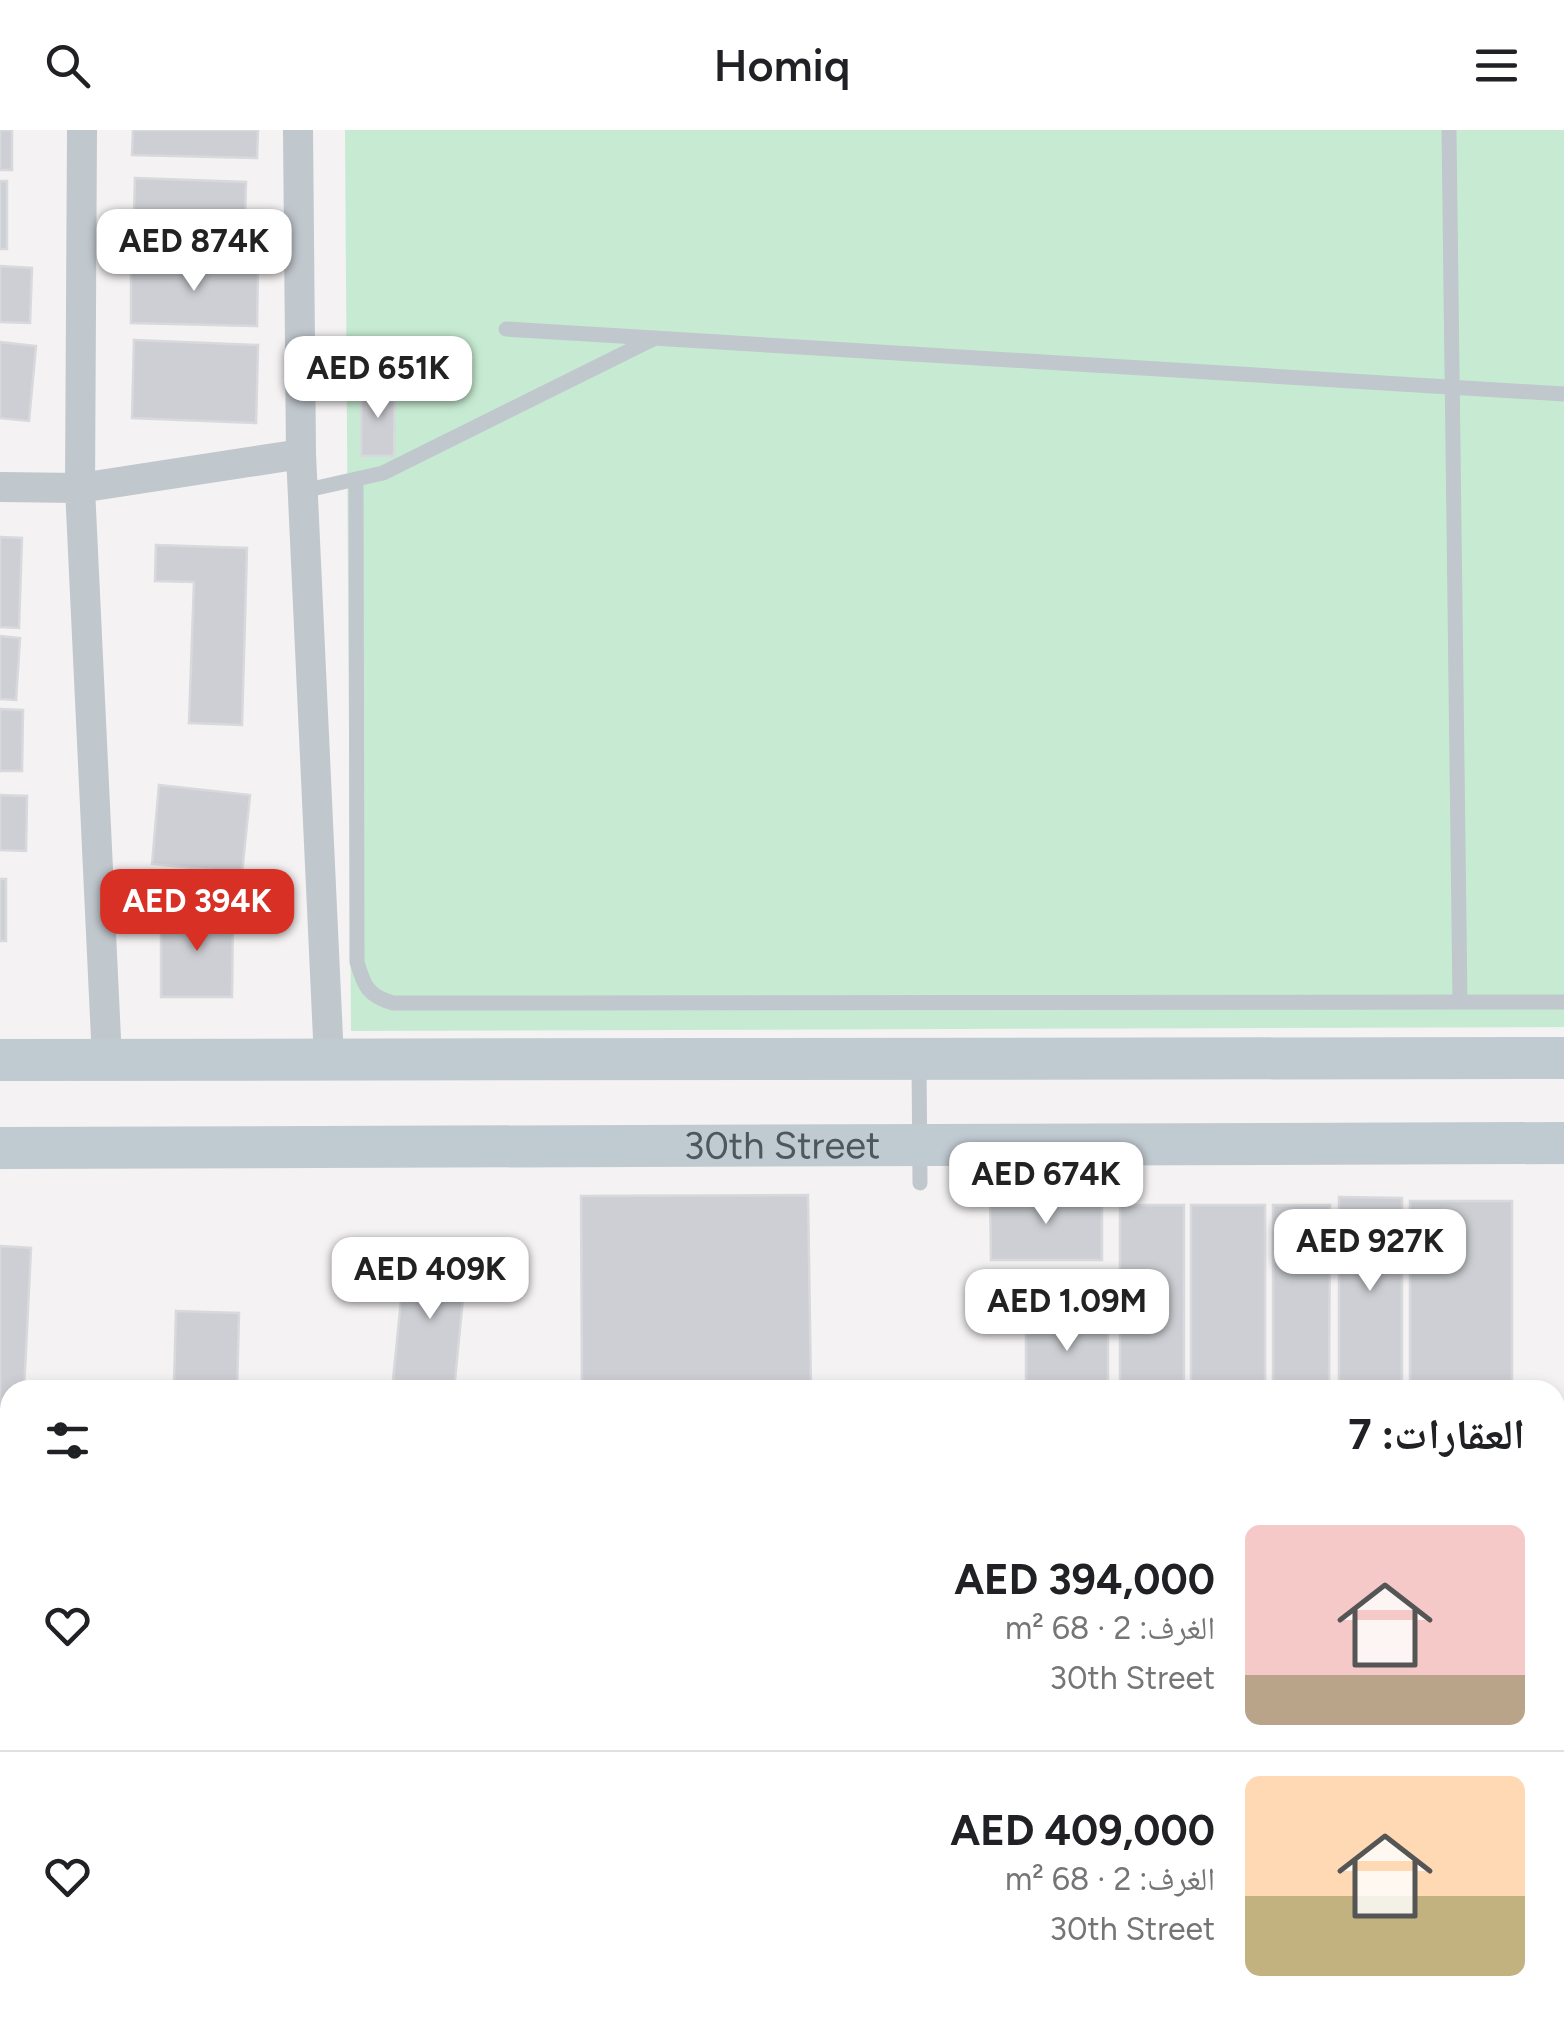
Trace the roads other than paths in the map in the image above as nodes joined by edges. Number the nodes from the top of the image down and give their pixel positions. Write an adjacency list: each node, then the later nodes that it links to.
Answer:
1 (82, 130): 11 (street)
2 (298, 130): 8 (street)
3 (1449, 130): 6 (lane)
4 (506, 329): 5 (lane)
5 (657, 338): 6 (lane); 9 (lane)
6 (1451, 384): 7 (lane); 13 (lane)
7 (1564, 394)
8 (301, 454): 11 (street); 12 (street)
9 (356, 478): 12 (lane); 13 (lane)
10 (0, 487): 11 (street)
11 (80, 488): 18 (street)
12 (303, 491): 19 (street)
13 (1460, 1002): 14 (lane)
14 (1564, 1002)
15 (1564, 1058): 16 (street)
16 (919, 1059): 19 (street); 22 (lane)
17 (0, 1060): 18 (street)
18 (107, 1060): 19 (street)
19 (329, 1060)
20 (1564, 1143): 22 (street, 30th Street)
21 (0, 1148): 22 (street, 30th Street)
22 (921, 1164)

